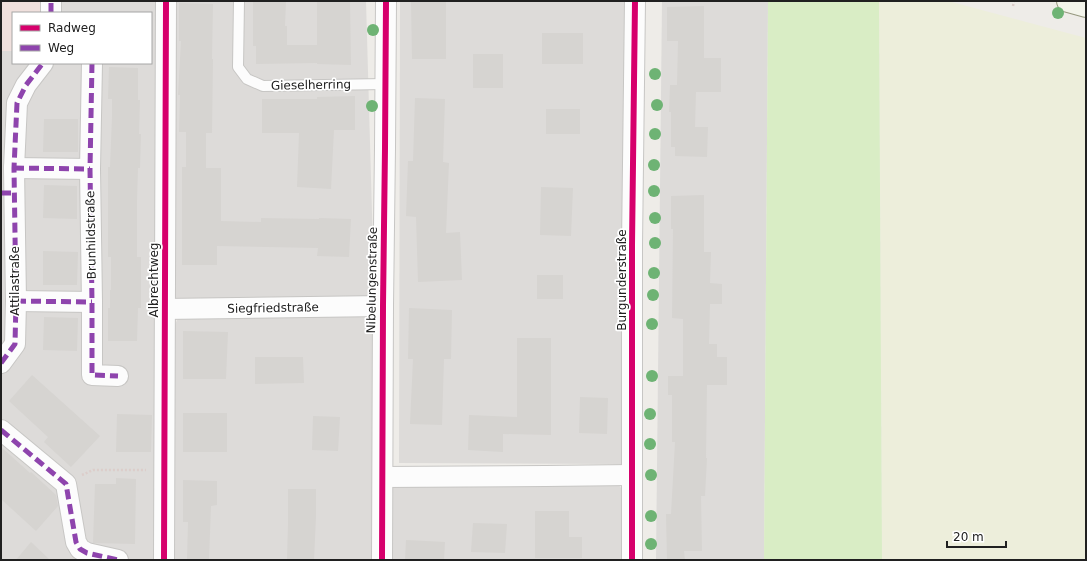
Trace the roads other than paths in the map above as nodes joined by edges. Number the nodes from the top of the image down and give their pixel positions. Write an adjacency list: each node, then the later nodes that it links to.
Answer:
1 (51, 1): 8 (street)
2 (166, 1): 18 (street, Albrechtweg)
3 (239, 1): 11 (lane, Gieselherring)
4 (386, 1): 11 (street, Nibelungenstraße)
5 (635, 1): 22 (street, Burgunderstraße)
6 (1068, 1): 7 (main road)
7 (1086, 6)
8 (51, 12)
9 (42, 64): 12 (street, Attilastraße)
10 (92, 64): 13 (street, Brunhildstraße)
11 (385, 84): 17 (street, Nibelungenstraße)
12 (14, 168): 13 (street); 14 (street, Attilastraße)
13 (90, 169): 16 (street, Brunhildstraße)
14 (8, 193): 15 (street, Attilastraße)
15 (16, 301): 16 (street); 19 (street, Attilastraße)
16 (92, 302): 20 (street, Brunhildstraße)
17 (382, 306): 18 (street, Siegfriedstraße); 23 (street, Nibelungenstraße)
18 (164, 309): 25 (street, Albrechtweg)
19 (1, 363)
20 (118, 376)
21 (1, 430): 24 (street)
22 (631, 475): 23 (street); 27 (street, Burgunderstraße)
23 (383, 477): 26 (street, Nibelungenstraße)
24 (118, 560)
25 (164, 560)
26 (382, 560)
27 (632, 560)

